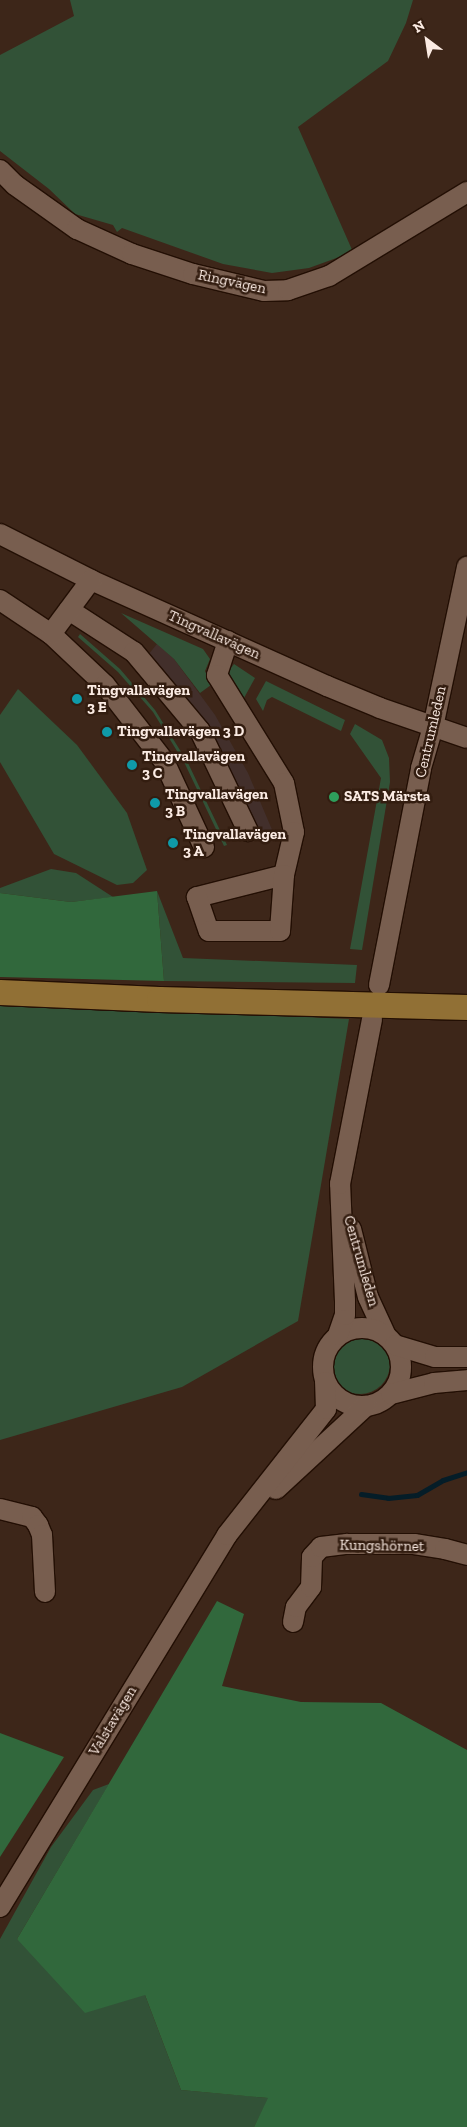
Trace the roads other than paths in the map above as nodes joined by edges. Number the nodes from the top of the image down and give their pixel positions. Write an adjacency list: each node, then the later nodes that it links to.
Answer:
1 (0, 170): 2 (street, Ringvägen)
2 (467, 192)
3 (0, 534): 5 (street, Tingvallavägen)
4 (467, 567): 10 (street, Centrumleden)
5 (91, 580): 7 (street); 9 (street, Tingvallavägen)
6 (0, 600): 8 (street)
7 (69, 610): 8 (street); 12 (street)
8 (51, 634): 13 (street)
9 (228, 642): 10 (street, Tingvallavägen); 14 (street)
10 (433, 727): 11 (street, Tingvallavägen); 15 (street, Centrumleden)
11 (467, 738)
12 (248, 831)
13 (204, 848)
14 (284, 875): 14 (street)
15 (379, 985)
16 (0, 992): 17 (main road)
17 (467, 1007)
18 (372, 1020): 19 (street, Centrumleden)
19 (340, 1184): 20 (street, Centrumleden); 21 (street, Centrumleden)
20 (338, 1335): 21 (street); 24 (street)
21 (390, 1340): 22 (street); 25 (street)
22 (467, 1357)
23 (467, 1380): 25 (street)
24 (325, 1382): 26 (street); 28 (street, Valstavägen)
25 (391, 1394): 26 (street)
26 (366, 1406): 28 (street, Valstavägen)
27 (0, 1509): 30 (street)
28 (227, 1535): 32 (street, Valstavägen)
29 (467, 1554): 31 (street, Kungshörnet)
30 (45, 1592)
31 (293, 1622)
32 (0, 1906)

